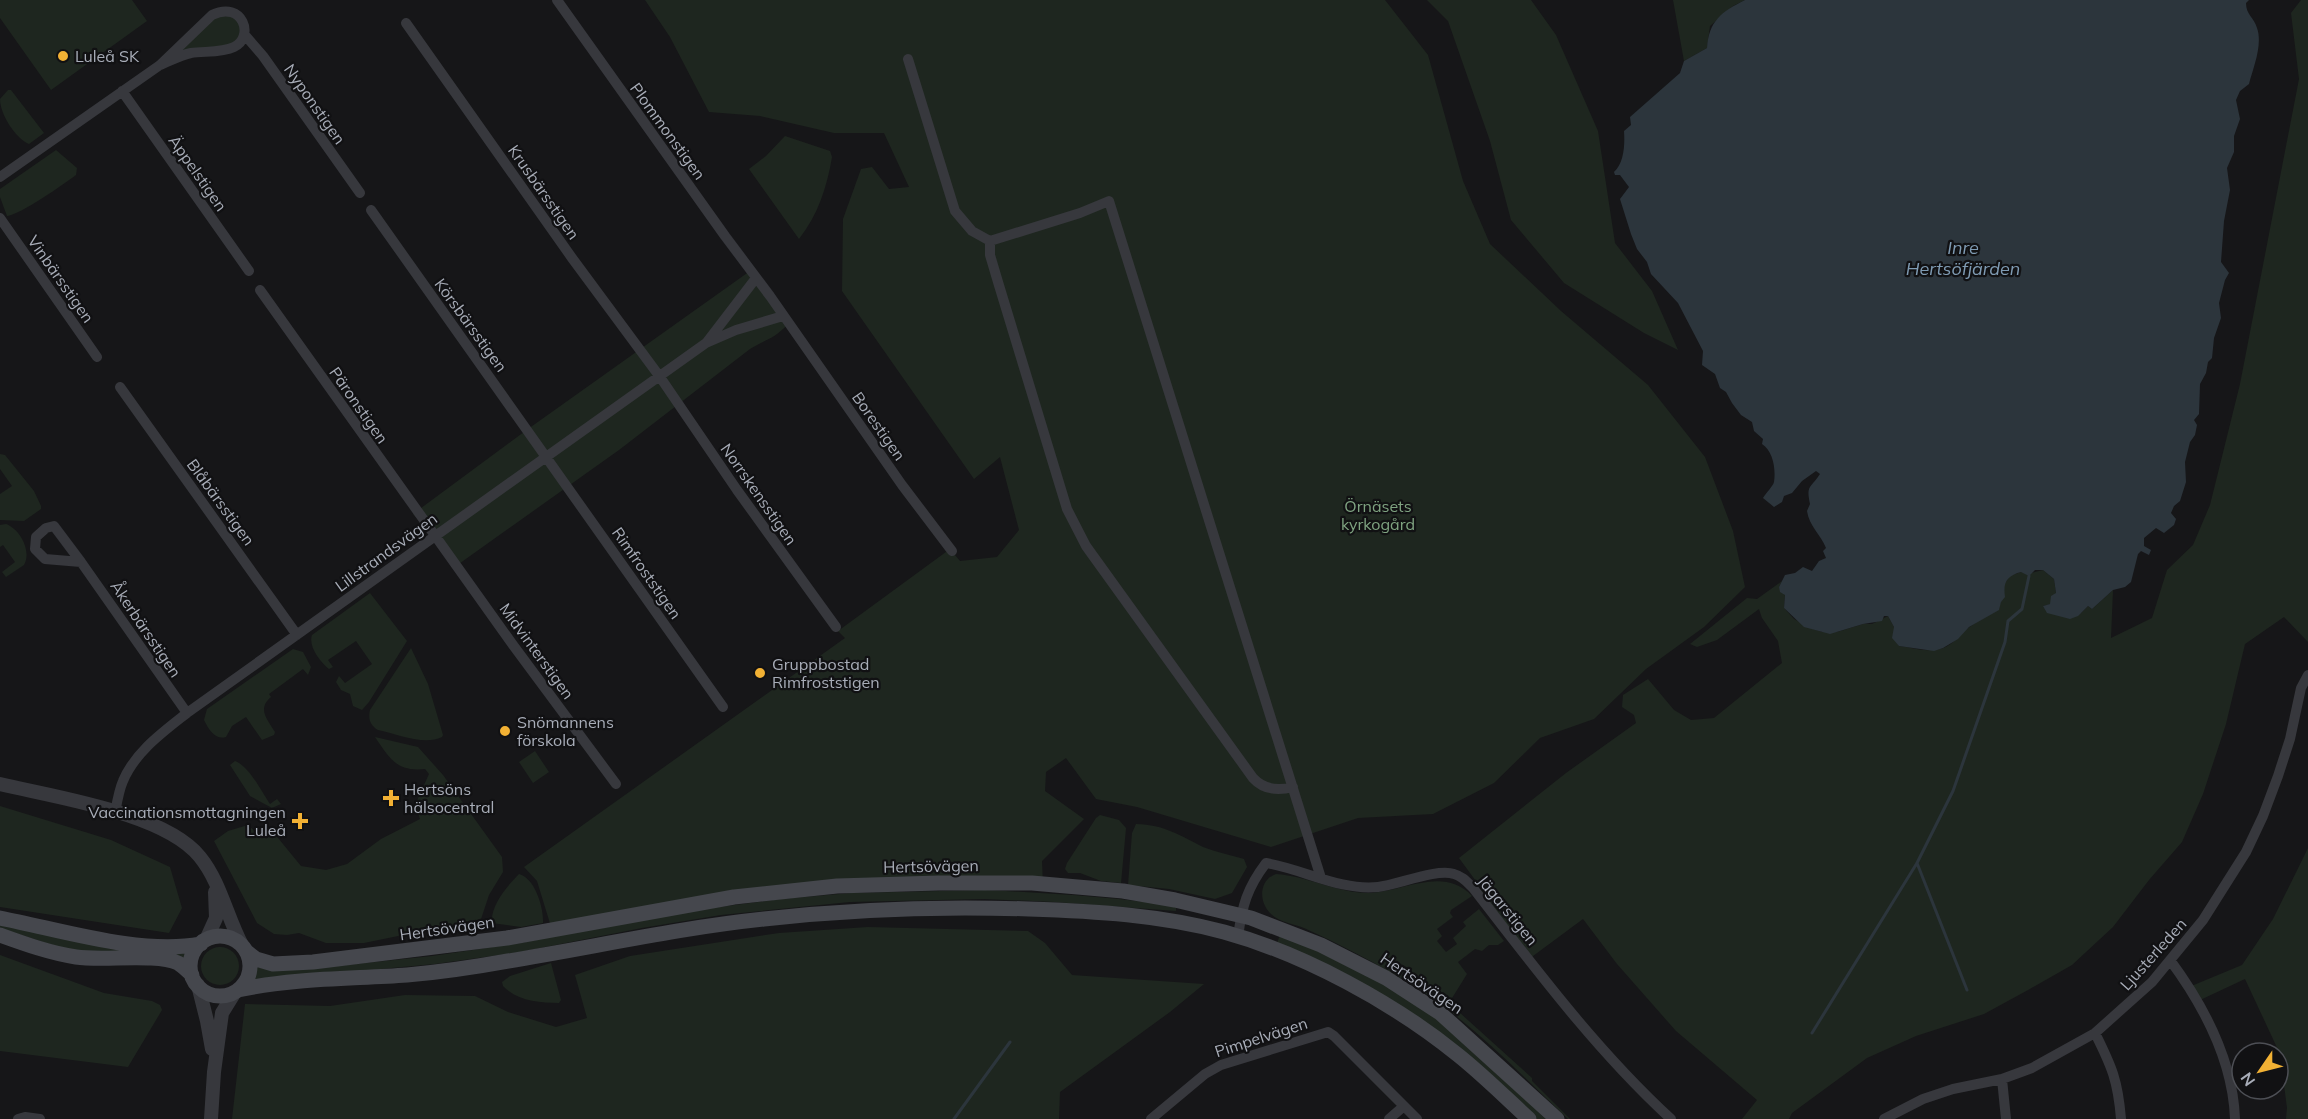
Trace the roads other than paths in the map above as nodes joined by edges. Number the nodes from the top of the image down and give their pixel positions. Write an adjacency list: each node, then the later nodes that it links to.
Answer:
1 (557, 0): 13 (street, Plommonstigen)
2 (406, 23): 18 (street, Krusbärsstigen)
3 (244, 34): 5 (street); 5 (street, Nyponstigen); 8 (street, Nyponstigen)
4 (908, 59): 11 (street)
5 (160, 65): 6 (street)
6 (122, 91): 7 (street); 12 (street, Äppelstigen)
7 (0, 177)
8 (360, 193)
9 (372, 210): 20 (street, Körsbärsstigen)
10 (0, 218): 17 (street, Vinbärsstigen)
11 (990, 241): 31 (street); 31 (street)
12 (249, 271)
13 (756, 278): 15 (street); 16 (street, Lillstrandsvägen)
14 (260, 290): 21 (street, Päronstigen)
15 (783, 316): 16 (street, Lillstrandsvägen); 22 (street, Borestigen)
16 (706, 343): 18 (street, Lillstrandsvägen)
17 (98, 357)
18 (660, 376): 20 (street, Lillstrandsvägen); 24 (street, Norrskensstigen)
19 (120, 387): 25 (street, Blåbärsstigen)
20 (547, 456): 21 (street, Lillstrandsvägen); 27 (street, Rimfroststigen)
21 (435, 536): 25 (street, Lillstrandsvägen); 30 (street, Midvinterstigen)
22 (952, 551)
23 (81, 562): 28 (street, Åkerbärsstigen)
24 (836, 627)
25 (297, 635): 28 (street, Lillstrandsvägen)
26 (2308, 675): 41 (street, Ljusterleden)
27 (723, 706)
28 (187, 713): 32 (street, Lillstrandsvägen)
29 (0, 784): 32 (street)
30 (616, 784)
31 (1293, 787): 33 (street)
32 (115, 813): 34 (street)
33 (1322, 878): 35 (street, Jägarstigen); 56 (street, Jägarstigen)
34 (214, 884): 39 (street); 40 (street)
35 (1241, 915): 38 (street, Jägarstigen); 40 (main road, Hertsövägen); 55 (main road, Hertsövägen)
36 (0, 918): 39 (main road)
37 (0, 935): 42 (main road)
38 (1238, 937): 43 (main road); 54 (main road)
39 (204, 942): 40 (main road); 42 (main road)
40 (245, 950): 43 (main road)
41 (2170, 960): 44 (street, Ljusterleden); 60 (street)
42 (195, 980): 43 (main road); 45 (street)
43 (236, 991): 45 (street)
44 (2095, 1033): 46 (street, Ljusterleden); 59 (street)
45 (214, 1072): 50 (street)
46 (2002, 1079): 57 (street, Ljusterleden); 58 (street)
47 (1404, 1106): 51 (street, Pimpelvägen); 52 (street); 53 (street)
48 (18, 1119): 49 (street)
49 (40, 1119)
50 (211, 1119)
51 (1151, 1119)
52 (1389, 1119)
53 (1417, 1119)
54 (1528, 1119)
55 (1557, 1119)
56 (1671, 1119)
57 (1884, 1119)
58 (2006, 1119)
59 (2121, 1119)
60 (2235, 1119)

